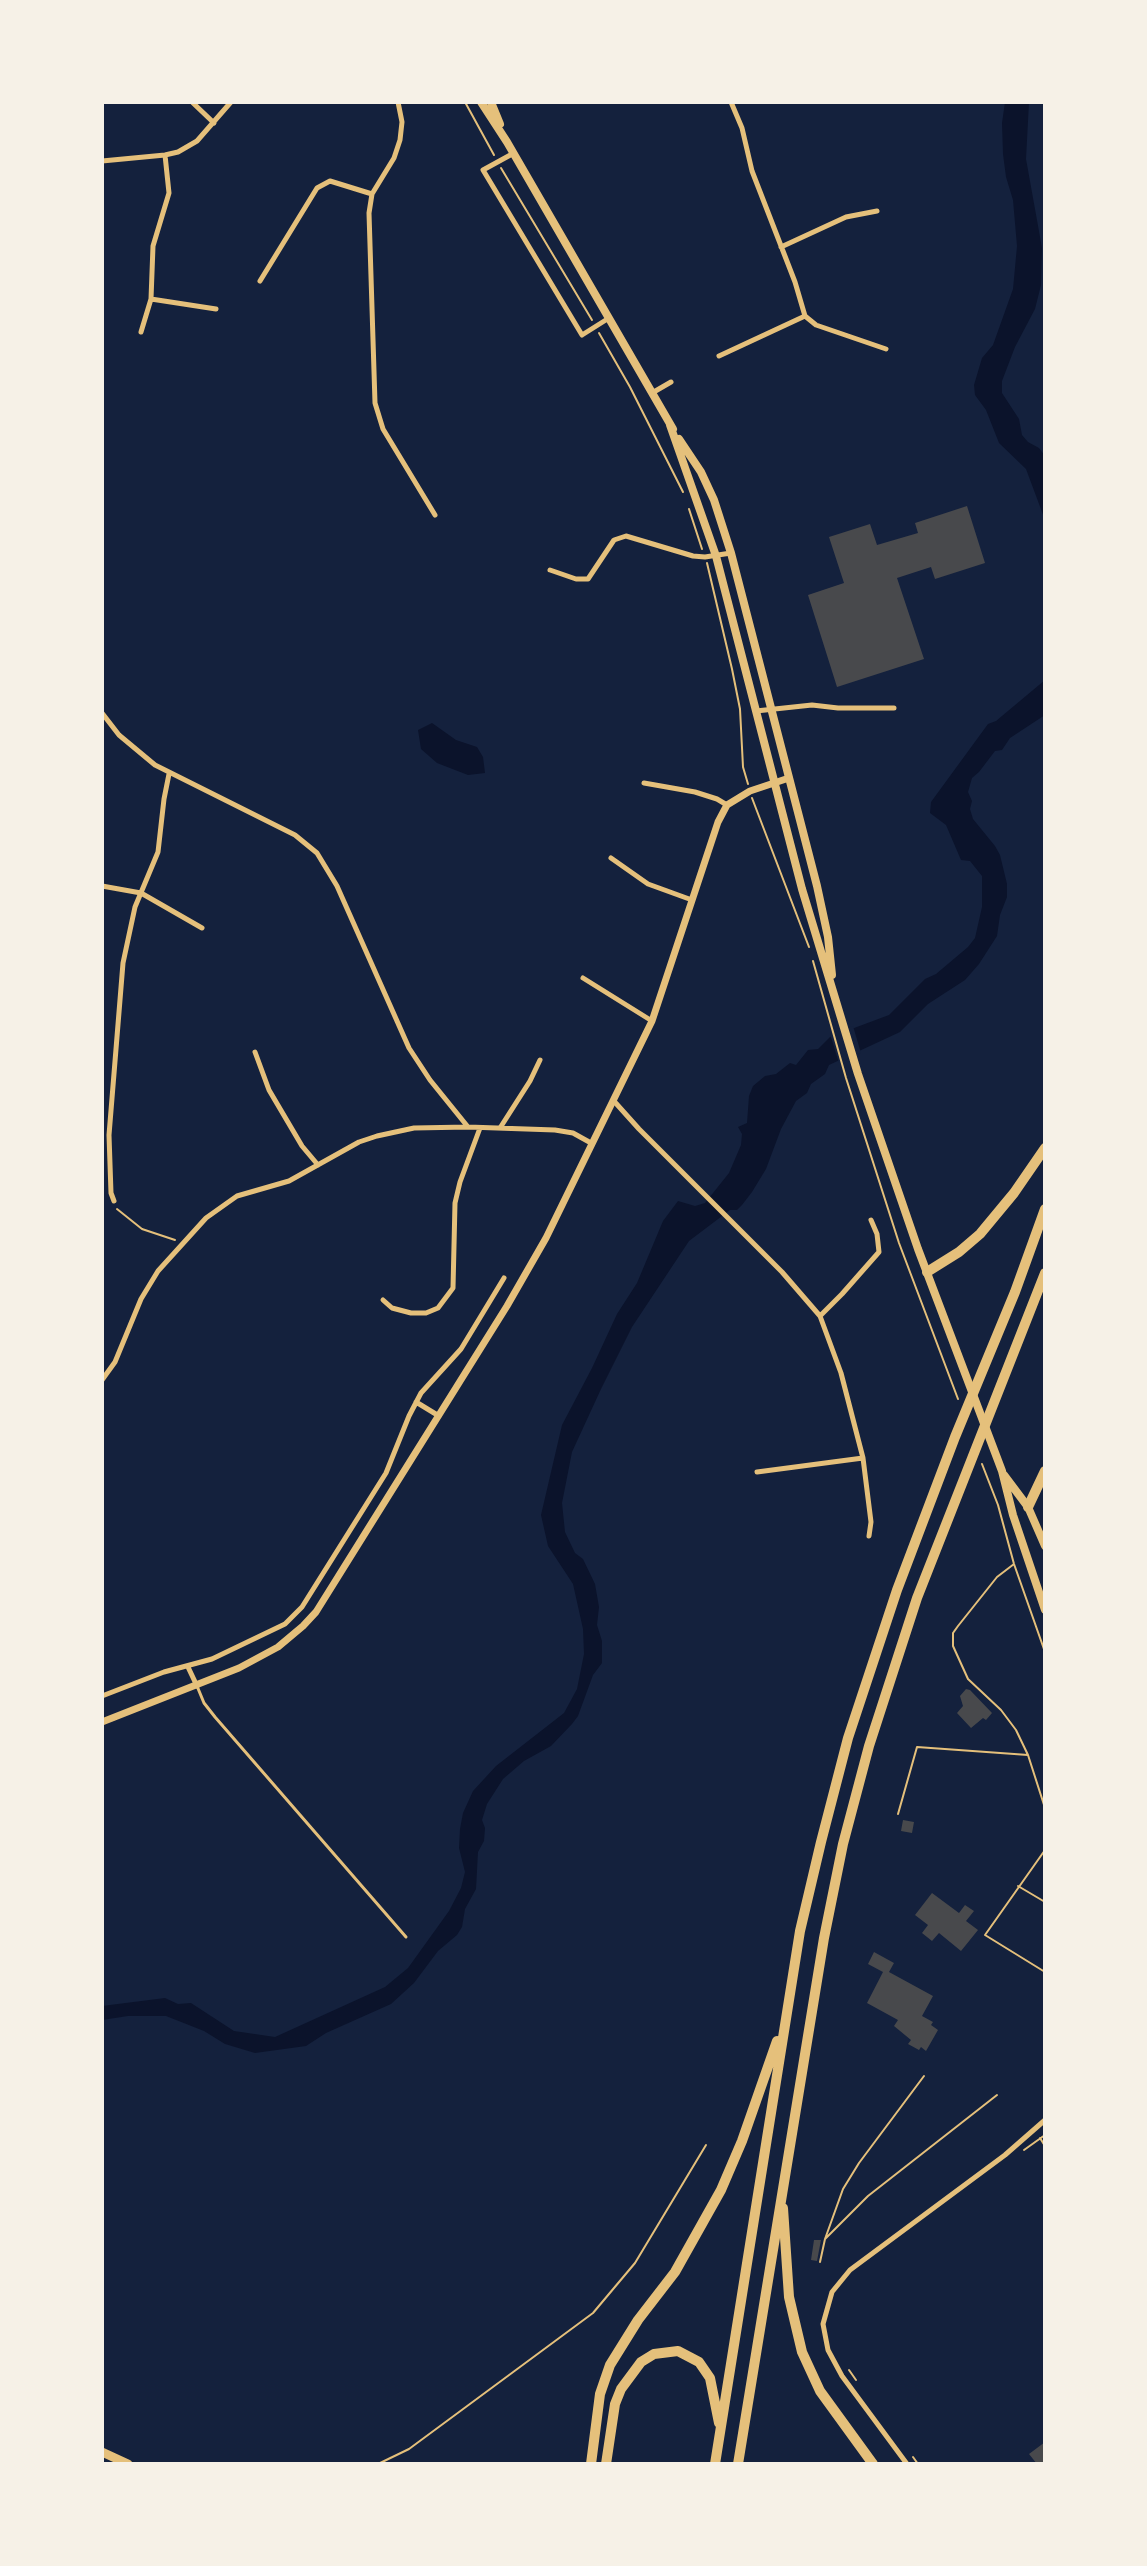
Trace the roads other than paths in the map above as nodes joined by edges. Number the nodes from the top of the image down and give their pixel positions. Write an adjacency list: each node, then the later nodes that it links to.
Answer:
1 (192, 102): 7 (street)
2 (231, 102): 7 (street)
3 (398, 102): 12 (street)
4 (481, 102): 8 (main road)
5 (490, 102): 8 (main road)
6 (732, 102): 14 (street)
7 (214, 123): 10 (street)
8 (507, 142): 9 (main road)
9 (514, 153): 19 (main road); 19 (street)
10 (165, 155): 11 (street); 16 (street)
11 (102, 161)
12 (372, 194): 15 (street); 26 (street)
13 (877, 211): 14 (street)
14 (781, 247): 18 (street)
15 (260, 281)
16 (151, 299): 17 (street); 20 (street)
17 (216, 309)
18 (805, 316): 21 (street); 22 (street)
19 (609, 318): 24 (main road)
20 (141, 332)
21 (886, 349)
22 (719, 356)
23 (671, 382): 24 (street)
24 (652, 393): 25 (main road)
25 (670, 424): 27 (main road); 28 (main road)
26 (435, 515)
27 (731, 553): 28 (street); 31 (main road)
28 (716, 556): 29 (street); 32 (main road)
29 (550, 570)
30 (894, 708): 31 (street)
31 (773, 710): 32 (street); 35 (main road)
32 (756, 711): 36 (main road)
33 (102, 713): 34 (street)
34 (169, 774): 41 (street); 50 (street)
35 (789, 778): 36 (street); 45 (main road)
36 (774, 782): 38 (street); 45 (main road)
37 (644, 783): 38 (street)
38 (727, 805): 42 (street)
39 (611, 858): 42 (street)
40 (102, 886): 41 (street)
41 (141, 893): 43 (street); 56 (street)
42 (692, 900): 46 (street)
43 (202, 928)
44 (583, 978): 46 (street)
45 (833, 989): 59 (main road)
46 (652, 1021): 49 (street)
47 (255, 1052): 55 (street)
48 (540, 1060): 52 (street)
49 (613, 1100): 53 (street); 63 (street)
50 (468, 1127): 51 (street); 55 (street)
51 (480, 1128): 52 (street); 62 (street)
52 (500, 1128): 53 (street)
53 (591, 1143): 66 (street)
54 (1045, 1148): 59 (highway)
55 (318, 1165): 64 (street)
56 (114, 1201)
57 (1045, 1209): 80 (highway)
58 (871, 1220): 63 (street)
59 (927, 1272): 68 (main road)
60 (1045, 1274): 82 (highway)
61 (504, 1278): 65 (street)
62 (383, 1300)
63 (820, 1316): 67 (street)
64 (102, 1380)
65 (416, 1402): 66 (street); 75 (street)
66 (439, 1416): 76 (street)
67 (863, 1458): 70 (street); 72 (street)
68 (1002, 1471): 71 (main road); 74 (main road)
69 (1045, 1471): 71 (highway)
70 (757, 1472)
71 (1028, 1507): 73 (main road)
72 (869, 1536)
73 (1045, 1546)
74 (1045, 1610)
75 (188, 1666): 76 (street); 77 (street)
76 (197, 1686): 78 (street); 79 (lane)
77 (102, 1696)
78 (102, 1722)
79 (406, 1937)
80 (787, 2015): 83 (highway); 86 (highway)
81 (1045, 2120): 91 (street)
82 (782, 2193): 89 (highway); 90 (highway)
83 (720, 2432): 87 (highway); 88 (highway)
84 (102, 2452): 85 (highway)
85 (128, 2464)
86 (591, 2464)
87 (606, 2464)
88 (716, 2464)
89 (738, 2464)
90 (873, 2464)
91 (907, 2464)

